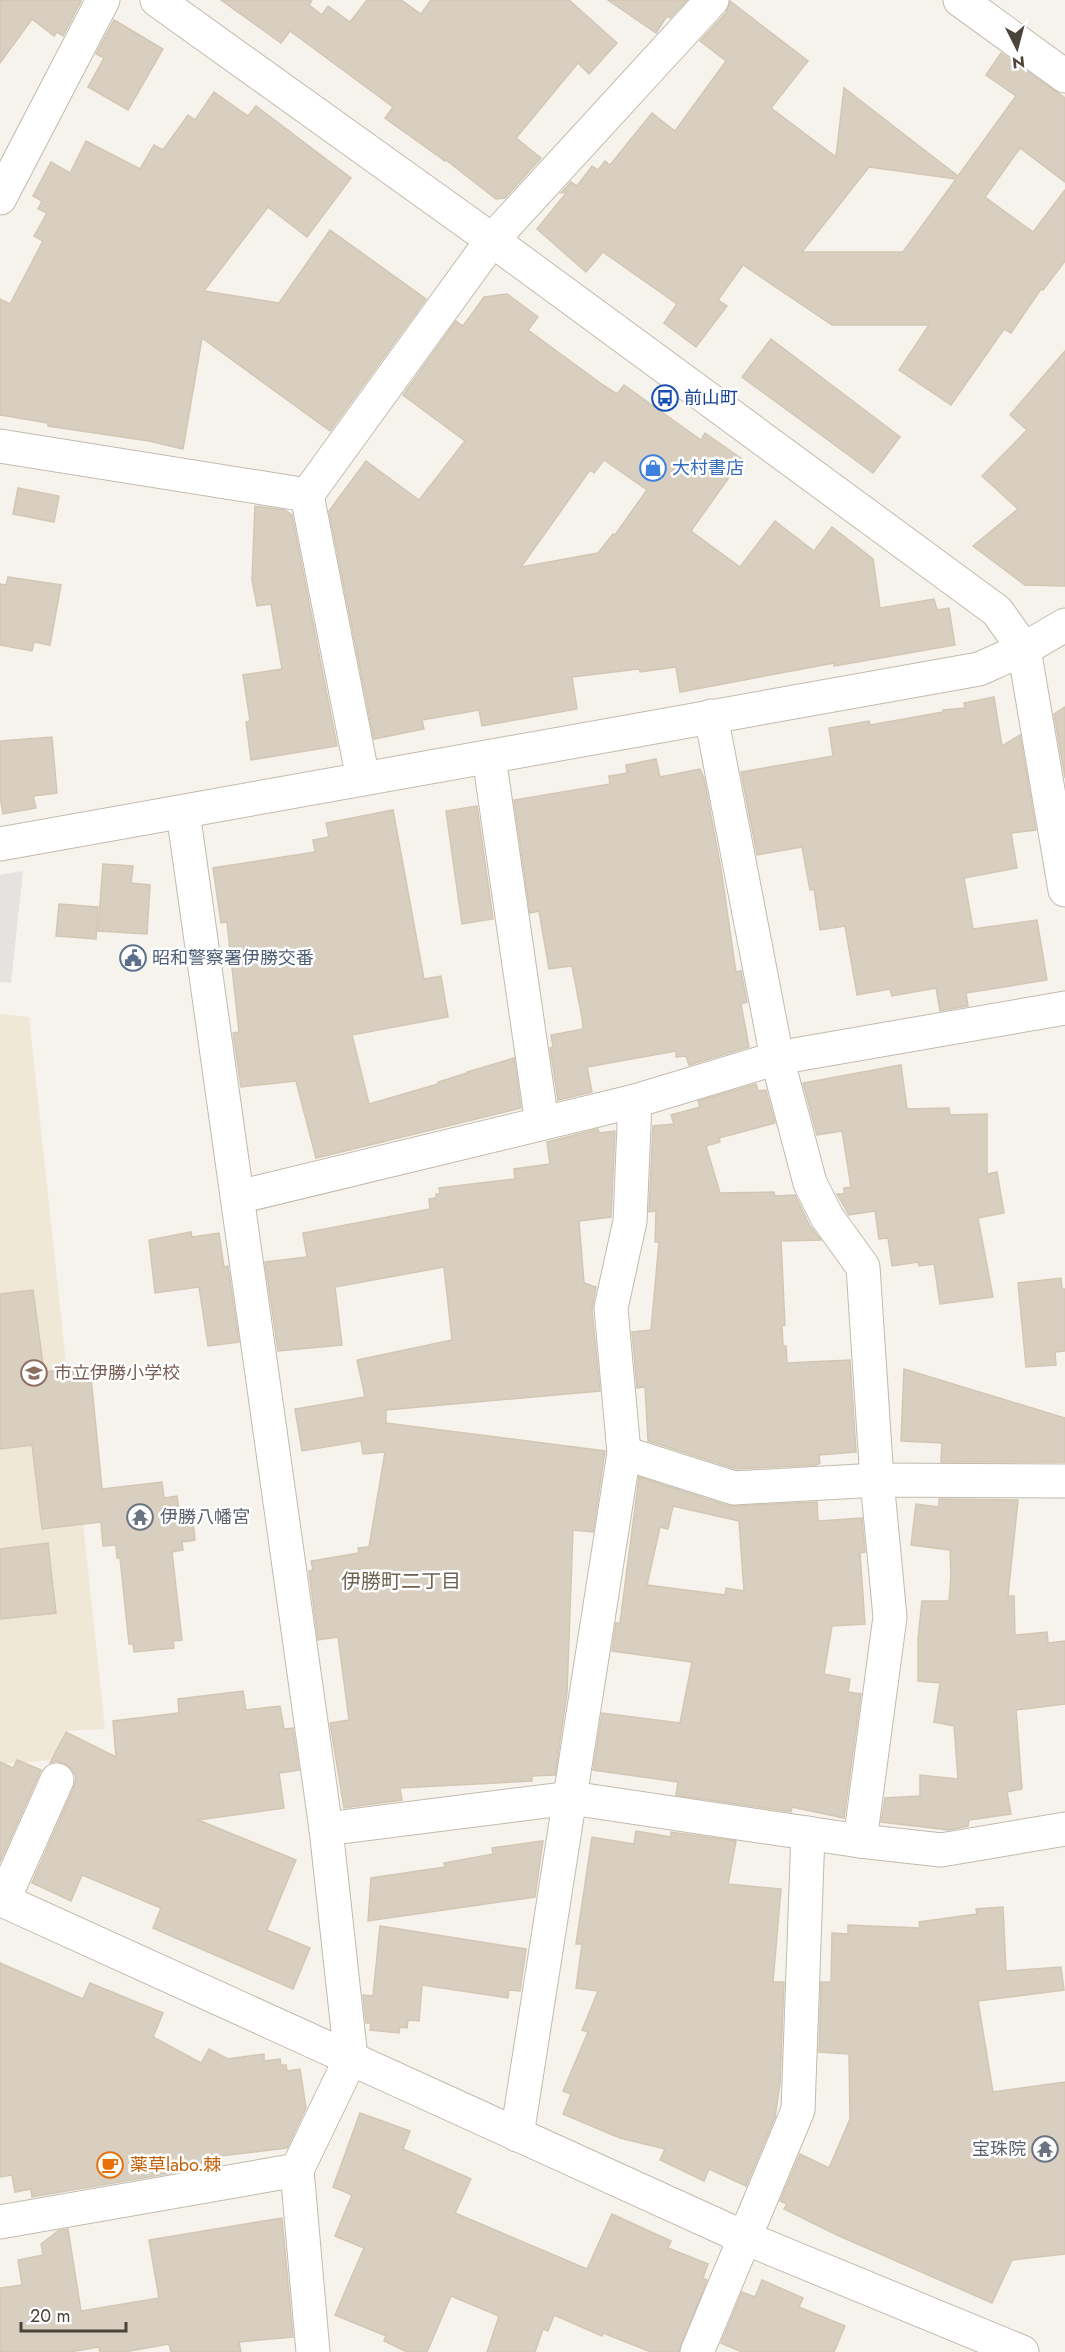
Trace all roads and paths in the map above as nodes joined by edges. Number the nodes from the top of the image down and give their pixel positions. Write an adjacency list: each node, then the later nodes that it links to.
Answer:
1 (104, 0): 6 (street)
2 (157, 0): 7 (street)
3 (712, 0): 7 (street)
4 (960, 0): 5 (street)
5 (1065, 76)
6 (0, 198)
7 (492, 240): 9 (street); 11 (street)
8 (0, 446): 9 (street)
9 (307, 495): 14 (street)
10 (1065, 625): 11 (street)
11 (1024, 649): 12 (street); 17 (street)
12 (711, 716): 13 (street); 19 (street)
13 (489, 757): 14 (street); 21 (street)
14 (363, 779): 15 (street)
15 (183, 812): 16 (street); 22 (street)
16 (0, 844)
17 (1065, 890)
18 (1065, 1008): 19 (street)
19 (777, 1058): 20 (street); 24 (street)
20 (635, 1101): 21 (street); 23 (street)
21 (542, 1123): 22 (street)
22 (238, 1197): 28 (street)
23 (624, 1453): 24 (street); 27 (street)
24 (877, 1480): 25 (street); 31 (street)
25 (1065, 1481)
26 (57, 1780): 32 (street)
27 (571, 1798): 28 (street); 30 (street); 34 (street)
28 (326, 1829): 33 (street)
29 (1065, 1829): 31 (street)
30 (808, 1833): 31 (street); 37 (street)
31 (860, 1841)
32 (2, 1900): 33 (street)
33 (351, 2058): 34 (street); 35 (street)
34 (517, 2135): 37 (street)
35 (297, 2170): 36 (street); 38 (street)
36 (0, 2222)
37 (743, 2237): 39 (street); 40 (street)
38 (313, 2352)
39 (697, 2352)
40 (1022, 2352)

